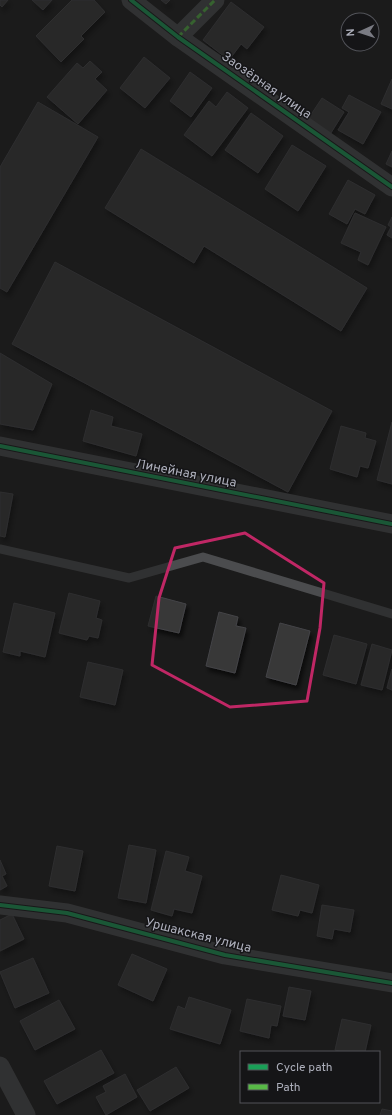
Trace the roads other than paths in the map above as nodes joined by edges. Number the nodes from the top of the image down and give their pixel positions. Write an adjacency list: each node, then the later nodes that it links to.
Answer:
1 (131, 0): 3 (street, Заозёрная улица)
2 (215, 0): 3 (street)
3 (178, 36): 4 (street, Заозёрная улица)
4 (392, 187)
5 (0, 446): 6 (street, Линейная улица)
6 (392, 524)
7 (0, 550): 8 (lane)
8 (392, 614)
9 (0, 905): 10 (street, Уршакская улица)
10 (392, 983)
11 (0, 1066): 12 (street)
12 (26, 1115)

